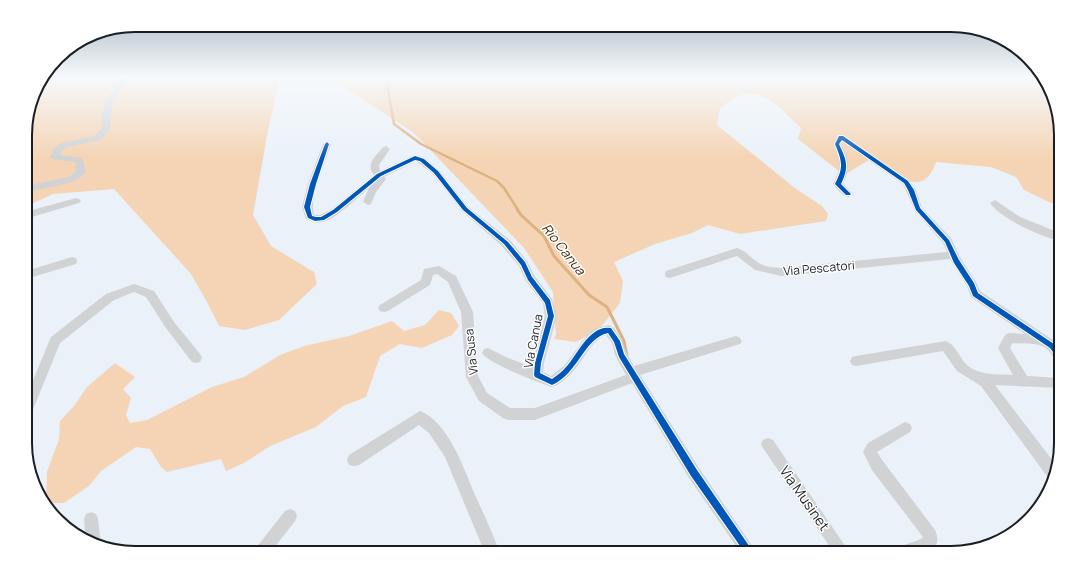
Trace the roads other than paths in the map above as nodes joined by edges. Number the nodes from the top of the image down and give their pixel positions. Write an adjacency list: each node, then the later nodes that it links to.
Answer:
1 (108, 104): 5 (street)
2 (327, 144): 4 (street, Via Canua)
3 (386, 149): 4 (street)
4 (383, 173): 8 (street, Via Canua); 23 (street, Via Canua)
5 (32, 188)
6 (848, 194): 12 (street)
7 (76, 201): 10 (street)
8 (368, 202)
9 (995, 203): 11 (street)
10 (32, 214)
11 (1054, 234)
12 (954, 255): 15 (street, Via Pescatori); 17 (street)
13 (72, 261): 14 (street)
14 (32, 273)
15 (670, 274)
16 (384, 308): 24 (street, Via Susa)
17 (1043, 340): 19 (street); 26 (street)
18 (736, 341): 24 (street)
19 (1054, 349)
20 (488, 353): 23 (street, Via Canua)
21 (196, 358): 28 (street)
22 (856, 361): 25 (street)
23 (537, 375): 24 (street, Via Canua)
24 (633, 375): 38 (street, Via Canua)
25 (981, 379): 26 (street); 32 (street)
26 (1023, 381): 27 (street)
27 (1054, 383)
28 (32, 397)
29 (905, 428): 40 (street)
30 (768, 444): 39 (street, Via Musinet)
31 (354, 460): 37 (street)
32 (1050, 469)
33 (290, 516): 36 (street)
34 (92, 519): 35 (street)
35 (94, 537)
36 (266, 546)
37 (489, 546)
38 (745, 546)
39 (838, 546)
40 (923, 546)

